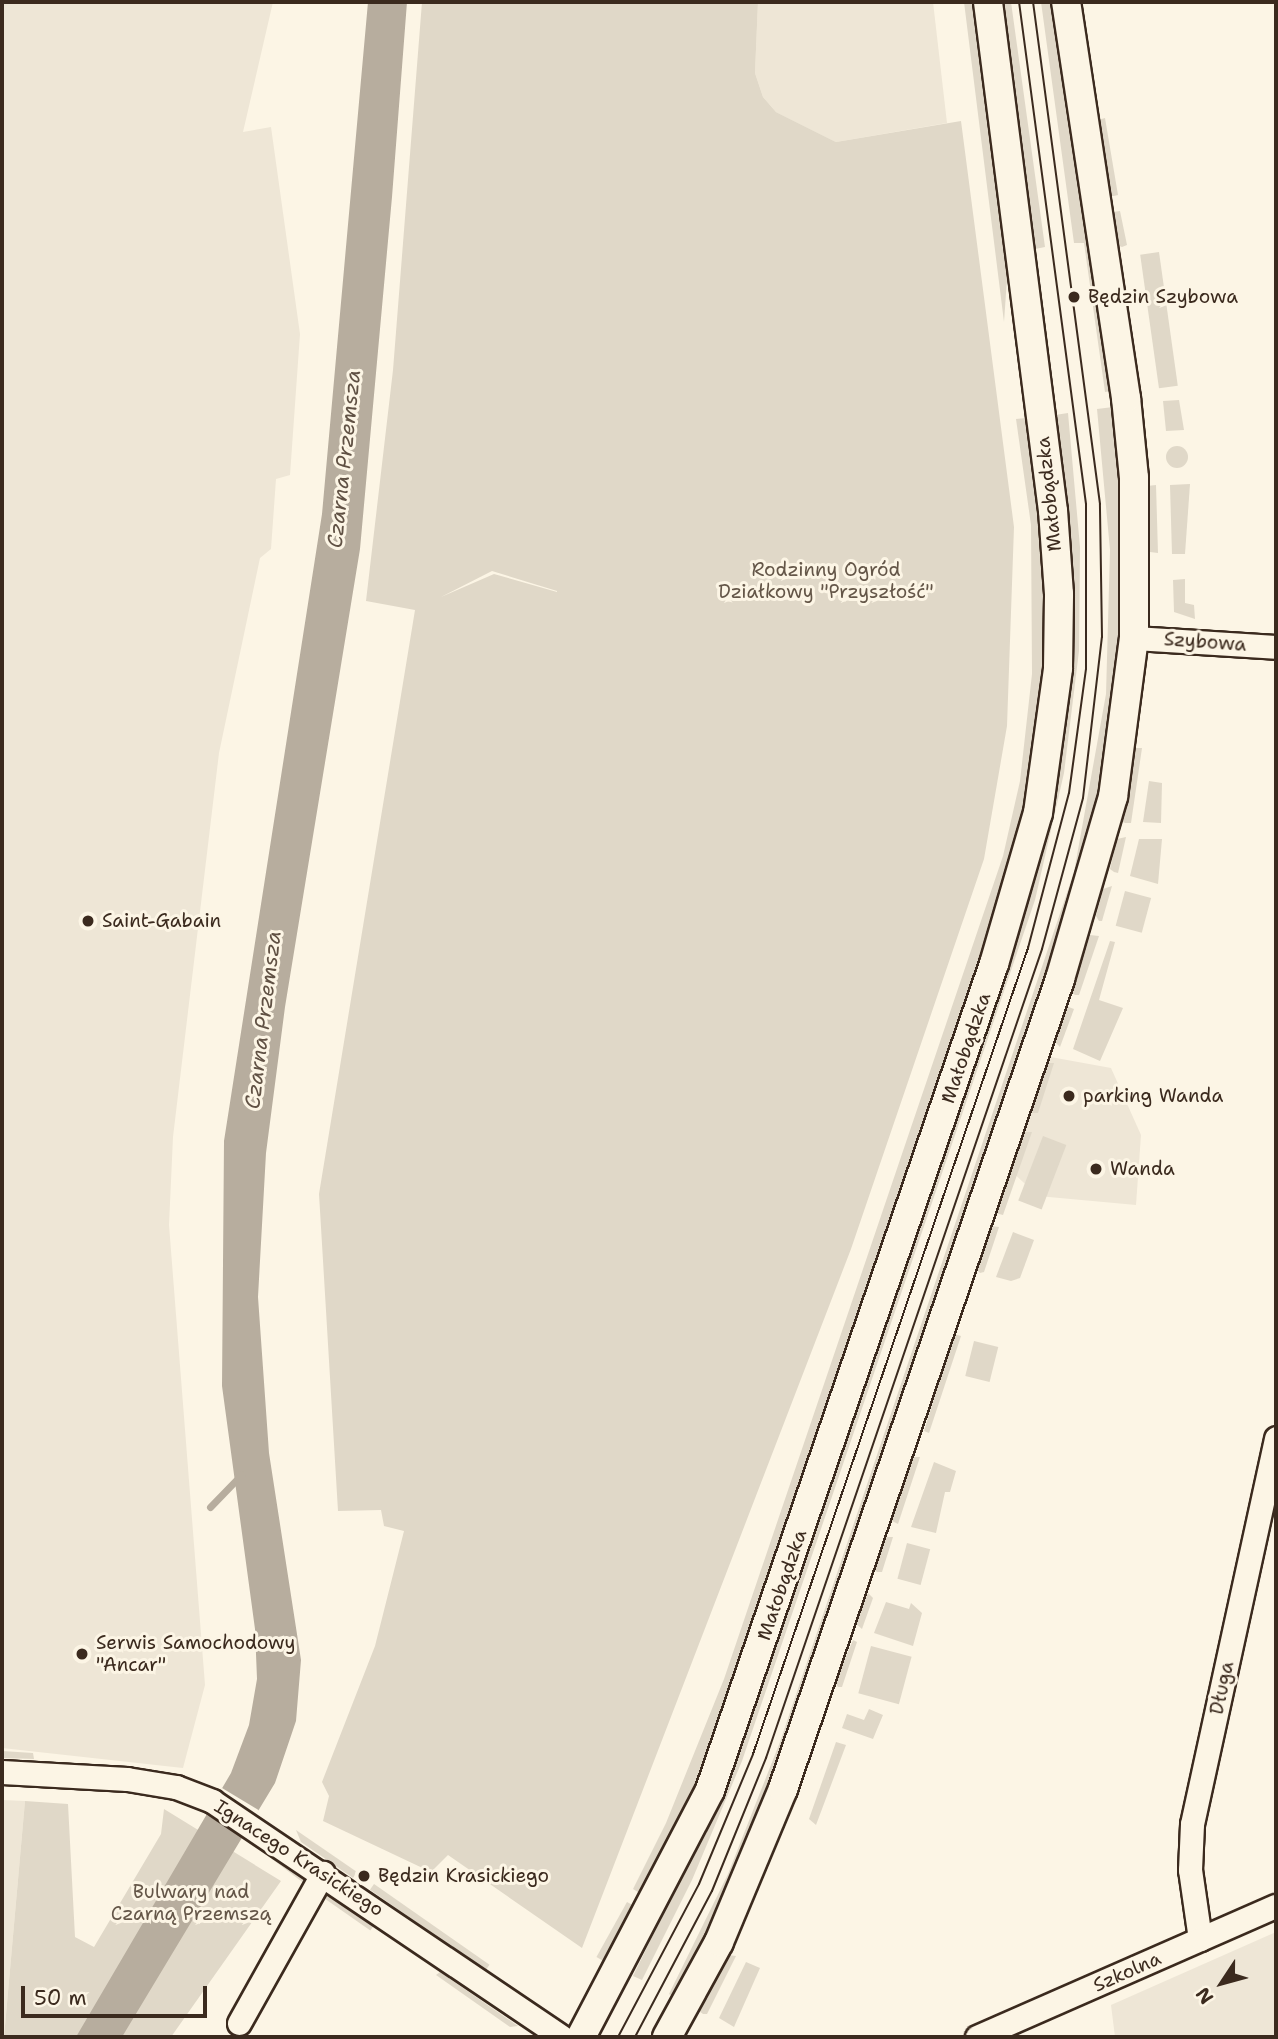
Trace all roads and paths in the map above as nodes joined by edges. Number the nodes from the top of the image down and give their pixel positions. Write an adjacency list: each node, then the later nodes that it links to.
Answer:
1 (988, 2): 12 (street, Małobądzka)
2 (1066, 2): 3 (street)
3 (1134, 638): 4 (street, Szybowa); 13 (street)
4 (1276, 647)
5 (1276, 1438): 9 (street, Długa)
6 (2, 1772): 7 (street, Ignacego Krasickiego)
7 (323, 1873): 10 (street); 11 (street, Ignacego Krasickiego)
8 (1276, 1906): 9 (street, Szkolna)
9 (1200, 1939): 14 (street, Szkolna)
10 (239, 2023)
11 (562, 2037)
12 (581, 2037)
13 (667, 2037)
14 (977, 2037)

